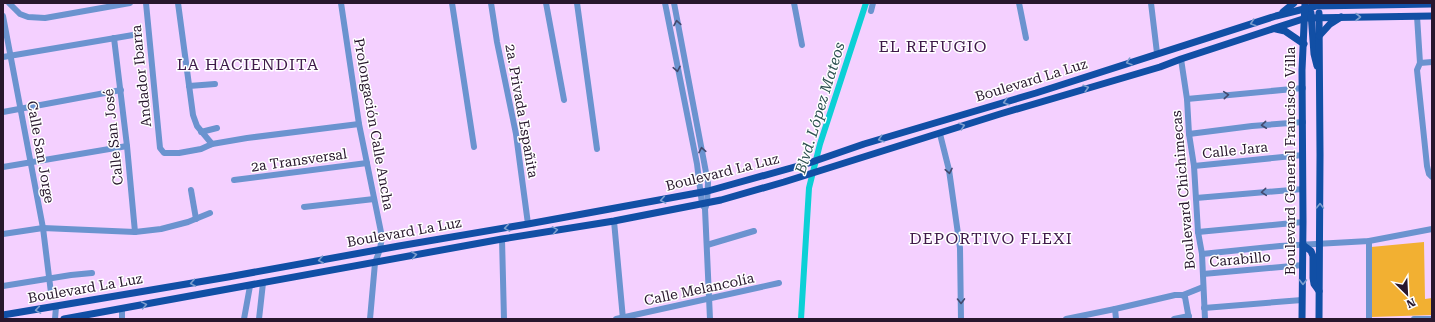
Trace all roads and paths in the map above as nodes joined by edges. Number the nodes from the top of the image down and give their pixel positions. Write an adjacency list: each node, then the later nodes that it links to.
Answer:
1 (9, 3): 2 (street)
2 (130, 3)
3 (146, 3): 57 (street, Andador Ibarra)
4 (178, 3): 44 (street)
5 (341, 3): 52 (street, Prolongación Calle Ancha)
6 (452, 3): 59 (street)
7 (491, 3): 81 (street, 2a. Privada Españita)
8 (546, 3): 48 (street)
9 (577, 3): 60 (street)
10 (665, 3): 72 (street, one-way to 72)
11 (674, 3): 72 (street, one-way to 11)
12 (794, 3): 35 (street)
13 (873, 3): 21 (street)
14 (1019, 3): 33 (street)
15 (1151, 3): 36 (street)
16 (1294, 3): 23 (main road)
17 (1339, 4): 18 (main road, Boulevard La Luz); 20 (main road, Boulevard La Luz)
18 (1432, 4)
19 (1307, 5): 20 (main road, Boulevard La Luz); 23 (main road, Boulevard La Luz); 26 (main road); 28 (main road, Boulevard General Francisco Villa)
20 (1319, 5): 26 (main road, Boulevard General Francisco Villa)
21 (870, 11)
22 (3, 16): 37 (street, Calle San Jorge)
23 (1276, 16): 36 (main road, Boulevard La Luz, one-way to 36)
24 (1417, 16): 25 (main road, Boulevard La Luz); 27 (main road, Boulevard La Luz, one-way to 24); 41 (street)
25 (1432, 16)
26 (1315, 17): 27 (main road, Boulevard La Luz); 28 (main road, Boulevard La Luz); 31 (main road, Boulevard General Francisco Villa); 42 (main road)
27 (1341, 17): 31 (main road)
28 (1304, 19): 29 (main road, Boulevard La Luz); 34 (main road, Boulevard General Francisco Villa)
29 (1273, 29): 34 (main road); 39 (main road, Boulevard La Luz)
30 (139, 34): 32 (street)
31 (1320, 36): 42 (main road, Boulevard General Francisco Villa)
32 (114, 38): 37 (street); 46 (street, Calle San José)
33 (1026, 38)
34 (1304, 44): 45 (main road, Boulevard General Francisco Villa)
35 (802, 45)
36 (1157, 53): 66 (main road, Boulevard La Luz, one-way to 66)
37 (11, 55): 38 (street); 49 (street, Calle San Jorge)
38 (3, 57)
39 (1181, 59): 47 (street, Boulevard Chichimecas); 55 (main road, Boulevard La Luz, one-way to 39)
40 (1432, 62): 41 (street)
41 (1420, 63): 67 (street)
42 (1320, 73): 92 (main road, Boulevard General Francisco Villa, one-way to 42)
43 (215, 84): 44 (street)
44 (189, 86): 54 (street)
45 (1303, 88): 47 (street, one-way to 45); 51 (main road, Boulevard General Francisco Villa)
46 (121, 90): 49 (street); 58 (street, Calle San José)
47 (1187, 99): 56 (street, Boulevard Chichimecas)
48 (564, 100)
49 (21, 109): 50 (street); 62 (street, Calle San Jorge)
50 (3, 112)
51 (1302, 122): 56 (street, one-way to 56); 61 (main road, Boulevard General Francisco Villa)
52 (359, 124): 57 (street); 63 (street, Prolongación Calle Ancha)
53 (216, 128): 54 (street)
54 (201, 132): 57 (street)
55 (940, 134): 69 (main road, Boulevard La Luz); 126 (street, one-way to 126)
56 (1190, 134): 64 (street, Boulevard Chichimecas)
57 (210, 145)
58 (127, 146): 62 (street); 85 (street, Calle San José)
59 (474, 147)
60 (597, 149)
61 (1303, 155): 64 (street, Calle Jara); 70 (main road, Boulevard General Francisco Villa)
62 (31, 161): 65 (street); 82 (street, Calle San Jorge)
63 (367, 163): 68 (street, 2a Transversal); 74 (street, Prolongación Calle Ancha)
64 (1194, 166): 73 (street, Boulevard Chichimecas)
65 (3, 167)
66 (782, 171): 69 (main road); 72 (main road, Boulevard La Luz)
67 (1432, 177)
68 (234, 180)
69 (784, 182): 75 (main road, Boulevard La Luz)
70 (1303, 189): 73 (street, one-way to 73); 80 (main road, Boulevard General Francisco Villa)
71 (191, 190): 78 (street)
72 (705, 192): 75 (street); 81 (main road, Boulevard La Luz, one-way to 81)
73 (1196, 198): 86 (street, Boulevard Chichimecas)
74 (374, 199): 76 (street); 93 (street, Prolongación Calle Ancha)
75 (705, 205): 79 (main road, Boulevard La Luz); 90 (street)
76 (304, 207)
77 (210, 213): 78 (street)
78 (196, 219): 85 (street)
79 (614, 221): 88 (main road, Boulevard La Luz, one-way to 79); 115 (street)
80 (1303, 222): 86 (street); 91 (main road, Boulevard General Francisco Villa)
81 (528, 224): 93 (main road, Boulevard La Luz, one-way to 93)
82 (43, 228): 85 (street); 87 (street); 99 (street, Calle San Jorge)
83 (1432, 229): 89 (street)
84 (754, 231): 90 (street)
85 (135, 232)
86 (1198, 232): 94 (street, Boulevard Chichimecas)
87 (3, 234)
88 (502, 239): 95 (main road, Boulevard La Luz, one-way to 88); 123 (street)
89 (1369, 241): 92 (street); 133 (street)
90 (707, 245): 108 (street)
91 (1303, 245): 92 (street); 94 (street); 96 (main road, Boulevard General Francisco Villa); 105 (main road)
92 (1319, 245): 105 (main road, Boulevard General Francisco Villa)
93 (380, 249): 95 (street, Prolongación Calle Ancha); 110 (main road, Boulevard La Luz, one-way to 110)
94 (1202, 254): 98 (street, Boulevard Chichimecas)
95 (375, 263): 100 (main road, Boulevard La Luz); 122 (street, Prolongación Calle Ancha)
96 (1303, 265): 98 (street, Carabillo); 109 (main road, Boulevard General Francisco Villa, one-way to 109)
97 (92, 273): 99 (street)
98 (1203, 274): 104 (street, Boulevard Chichimecas)
99 (49, 278): 102 (street); 106 (street, Calle San Jorge)
100 (263, 283): 103 (main road, Boulevard La Luz); 121 (street)
101 (779, 283): 108 (street, Calle Melancolía)
102 (3, 286)
103 (250, 286): 112 (main road, Boulevard La Luz, one-way to 103); 120 (street)
104 (1203, 287): 107 (street); 111 (street, Boulevard Chichimecas)
105 (1319, 291): 132 (main road, Boulevard General Francisco Villa)
106 (51, 293)
107 (1183, 296): 113 (street); 116 (street)
108 (709, 298): 115 (street, Calle Melancolía); 125 (street)
109 (1302, 300): 111 (street); 131 (main road, Boulevard General Francisco Villa)
110 (56, 307): 114 (main road, Boulevard La Luz, one-way to 114); 117 (street)
111 (1204, 308): 130 (street, Boulevard Chichimecas)
112 (122, 309): 118 (main road, Boulevard La Luz); 119 (street)
113 (1115, 309): 127 (street); 128 (street)
114 (3, 316)
115 (623, 318): 124 (street, Calle Melancolía)
116 (1189, 318): 129 (street)
117 (55, 319)
118 (64, 319)
119 (122, 319)
120 (244, 319)
121 (259, 319)
122 (370, 319)
123 (504, 319)
124 (616, 319)
125 (710, 319)
126 (961, 319)
127 (1066, 319)
128 (1116, 319)
129 (1174, 319)
130 (1205, 319)
131 (1302, 319)
132 (1319, 319)
133 (1369, 319)
134 (1414, 319): 135 (street)
135 (1432, 319)

